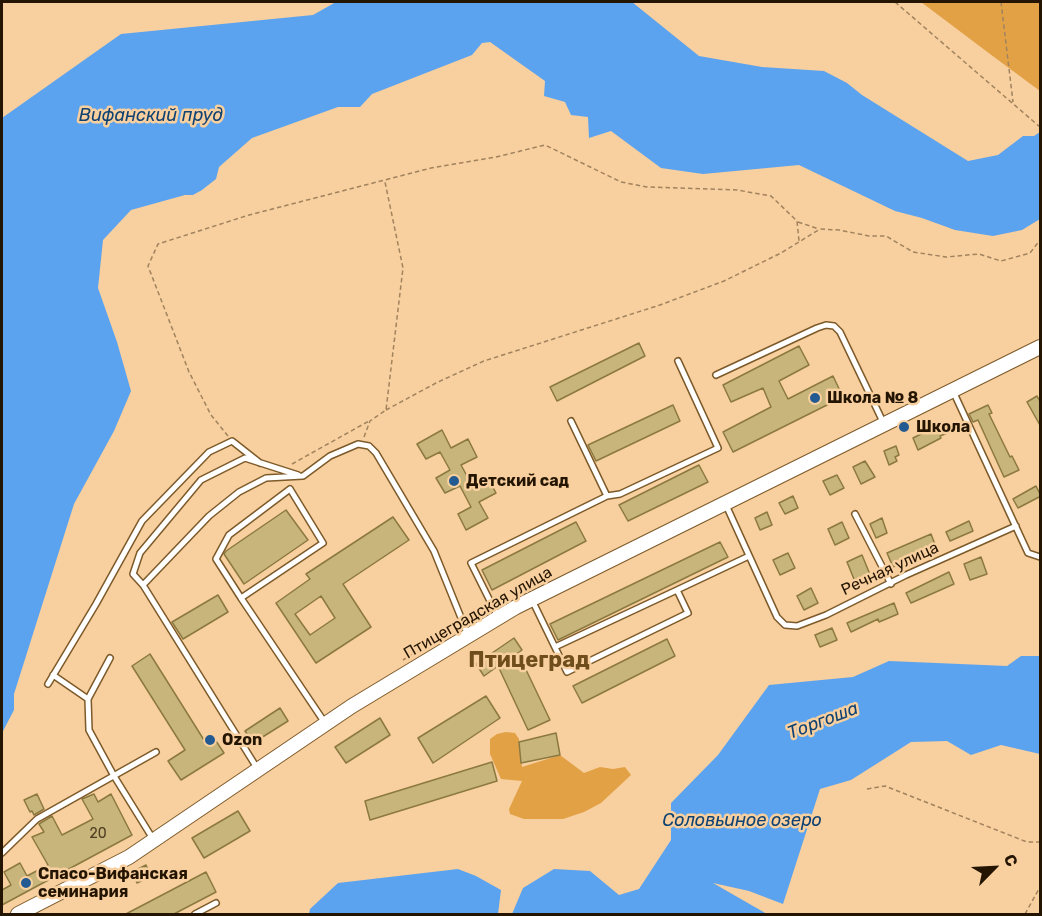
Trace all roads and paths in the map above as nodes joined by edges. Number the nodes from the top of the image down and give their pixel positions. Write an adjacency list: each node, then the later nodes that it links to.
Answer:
1 (895, 2): 3 (path)
2 (1001, 2): 3 (path)
3 (1013, 103): 4 (path)
4 (1041, 127)
5 (385, 181): 6 (path); 14 (path); 18 (path)
6 (797, 221): 7 (path); 9 (path)
7 (820, 229): 8 (path); 9 (path)
8 (1041, 240)
9 (799, 241): 14 (path)
10 (1041, 347): 13 (street, Птицеградская улица)
11 (678, 361): 23 (lane)
12 (716, 375): 17 (lane)
13 (953, 392): 17 (street, Птицеградская улица); 26 (lane)
14 (386, 410): 15 (path)
15 (370, 421): 19 (path); 21 (path)
16 (571, 421): 23 (lane)
17 (885, 425): 24 (street, Птицеградская улица)
18 (232, 441): 20 (lane); 38 (lane)
19 (369, 446): 22 (lane); 35 (lane)
20 (260, 463): 21 (lane); 30 (lane)
21 (280, 469): 22 (lane)
22 (303, 476): 30 (lane)
23 (607, 496): 34 (lane)
24 (725, 504): 27 (lane); 33 (street, Птицеградская улица)
25 (855, 514): 29 (lane)
26 (1016, 526): 28 (lane); 29 (lane, Речная улица)
27 (749, 556): 29 (lane, Речная улица); 31 (lane)
28 (1041, 557)
29 (891, 584)
30 (143, 585): 43 (lane)
31 (677, 590): 36 (lane); 36 (lane)
32 (241, 598): 32 (lane); 41 (lane)
33 (531, 599): 34 (street, Птицеградская улица); 36 (lane)
34 (498, 617): 35 (street, Птицеградская улица)
35 (468, 634): 41 (street, Птицеградская улица)
36 (555, 647)
37 (110, 658): 40 (lane)
38 (53, 675): 39 (lane); 40 (lane)
39 (48, 684)
40 (88, 699): 44 (lane)
41 (326, 724): 43 (street, Птицеградская улица)
42 (156, 752): 44 (lane)
43 (258, 770): 46 (street, Птицеградская улица)
44 (114, 776): 46 (lane); 48 (lane)
45 (867, 789): 47 (path)
46 (154, 841): 51 (street, Птицеградская улица)
47 (1041, 842)
48 (2, 854)
49 (1041, 887): 53 (path)
50 (216, 903): 52 (lane)
51 (18, 915)
52 (195, 915)
53 (1025, 915)

